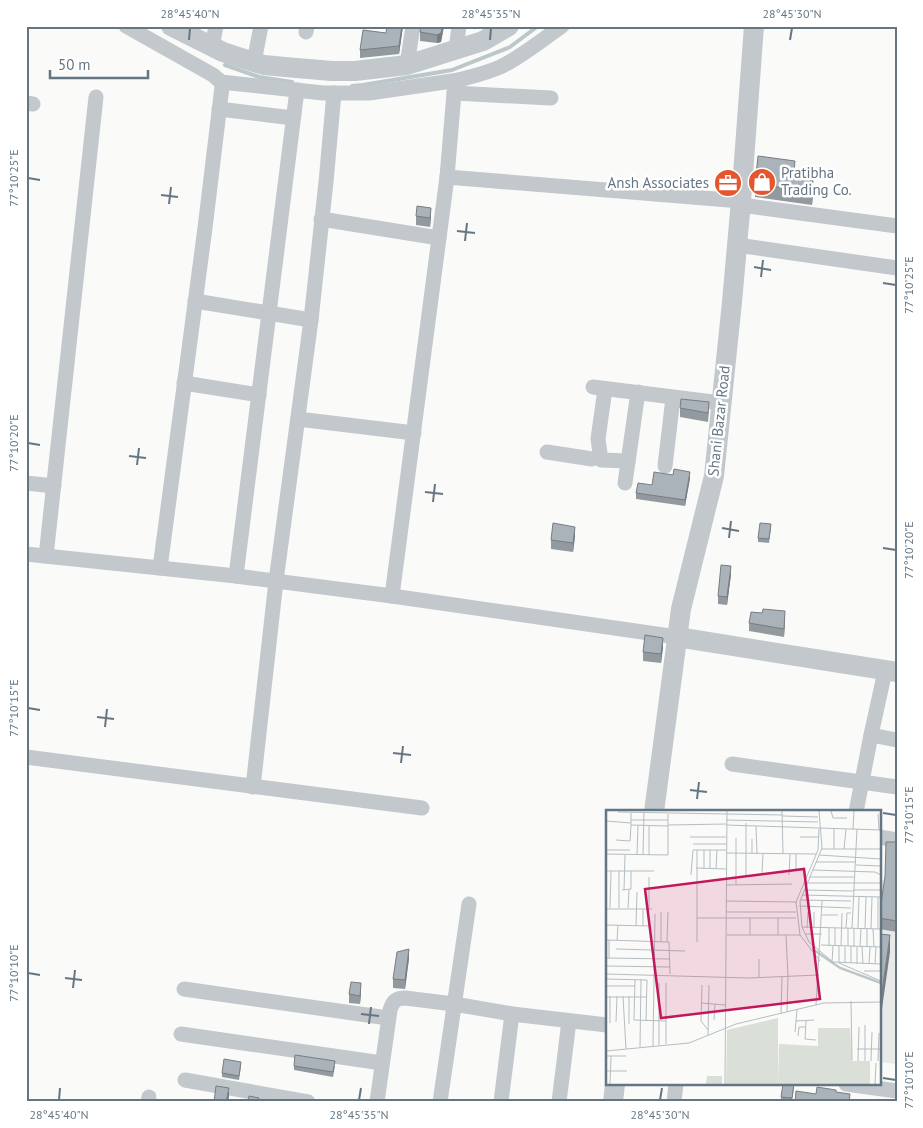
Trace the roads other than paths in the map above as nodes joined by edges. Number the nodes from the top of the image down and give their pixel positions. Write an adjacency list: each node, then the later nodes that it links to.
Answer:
1 (126, 26): 14 (street)
2 (216, 26): 10 (street)
3 (261, 26): 12 (street)
4 (412, 26): 13 (street)
5 (459, 26): 11 (street)
6 (562, 26): 15 (street)
7 (754, 26): 23 (street, Shani Bazar Road)
8 (506, 27): 11 (street)
9 (177, 28): 10 (street)
10 (212, 47): 12 (street)
11 (456, 50): 13 (street)
12 (254, 62): 13 (street)
13 (407, 65)
14 (221, 82): 16 (street); 20 (street)
15 (456, 86): 17 (street); 19 (street); 22 (street)
16 (296, 90): 17 (street); 21 (street)
17 (334, 93): 24 (street)
18 (96, 97): 45 (street)
19 (551, 98)
20 (219, 109): 21 (street); 29 (street)
21 (293, 118): 30 (street)
22 (447, 177): 23 (street); 26 (street)
23 (741, 203): 25 (street); 27 (street, Shani Bazar Road)
24 (321, 219): 26 (street); 31 (street)
25 (897, 226)
26 (439, 238): 38 (street)
27 (737, 246): 28 (street); 36 (street, Shani Bazar Road)
28 (897, 268)
29 (196, 301): 30 (street); 32 (street)
30 (269, 313): 31 (street); 34 (street)
31 (311, 320): 37 (street)
32 (184, 383): 34 (street); 48 (street)
33 (638, 392): 35 (street); 41 (street); 41 (street)
34 (259, 395): 49 (street)
35 (673, 398): 36 (street); 42 (street)
36 (721, 403): 52 (street, Shani Bazar Road)
37 (298, 419): 38 (street); 50 (street)
38 (414, 433): 51 (street)
39 (547, 452): 40 (street)
40 (592, 459)
41 (628, 461): 44 (street)
42 (665, 466)
43 (26, 483): 45 (street)
44 (625, 483)
45 (54, 486): 47 (street)
46 (26, 554): 47 (street)
47 (46, 556): 48 (street)
48 (160, 568): 49 (street)
49 (236, 576): 50 (street)
50 (276, 581): 51 (street); 59 (street)
51 (392, 596): 52 (street)
52 (677, 637): 53 (street); 62 (street, Shani Bazar Road)
53 (891, 671): 54 (street)
54 (870, 736): 55 (street); 58 (street)
55 (897, 740)
56 (26, 757): 59 (street)
57 (732, 764): 58 (street)
58 (861, 782): 60 (street); 63 (street)
59 (253, 787): 61 (street)
60 (897, 787)
61 (422, 808)
62 (654, 810)
63 (856, 810)
64 (880, 837): 65 (street)
65 (897, 840)
66 (469, 904): 68 (street)
67 (184, 989): 70 (street)
68 (454, 1004): 69 (street); 70 (street); 82 (street)
69 (512, 1014): 71 (street); 83 (street)
70 (388, 1018): 74 (street)
71 (569, 1020): 72 (street); 84 (street)
72 (606, 1025)
73 (181, 1034): 74 (street)
74 (382, 1063): 81 (street)
75 (185, 1080): 80 (street)
76 (615, 1086): 85 (street)
77 (676, 1086): 86 (street)
78 (861, 1086): 79 (street)
79 (897, 1091)
80 (308, 1102)
81 (377, 1102)
82 (440, 1102)
83 (501, 1102)
84 (559, 1102)
85 (613, 1102)
86 (674, 1102)

